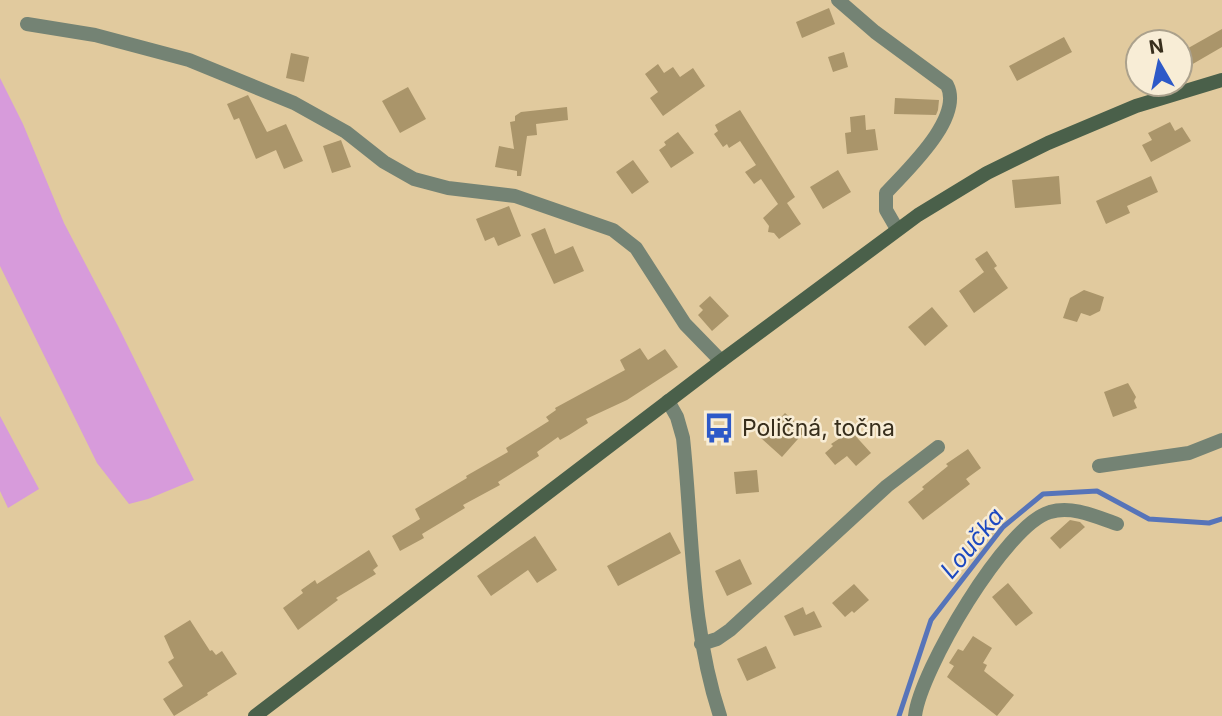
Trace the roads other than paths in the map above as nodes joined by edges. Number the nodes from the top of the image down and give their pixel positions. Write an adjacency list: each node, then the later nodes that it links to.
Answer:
1 (838, 0): 4 (street)
2 (27, 23): 5 (street)
3 (1222, 80): 4 (main road)
4 (897, 229): 5 (main road)
5 (721, 361): 6 (main road)
6 (668, 401): 11 (street); 12 (main road)
7 (1222, 440): 9 (street)
8 (938, 447): 11 (street)
9 (1099, 466)
10 (1117, 524): 14 (street)
11 (701, 644): 13 (street)
12 (256, 716)
13 (720, 716)
14 (915, 716)

